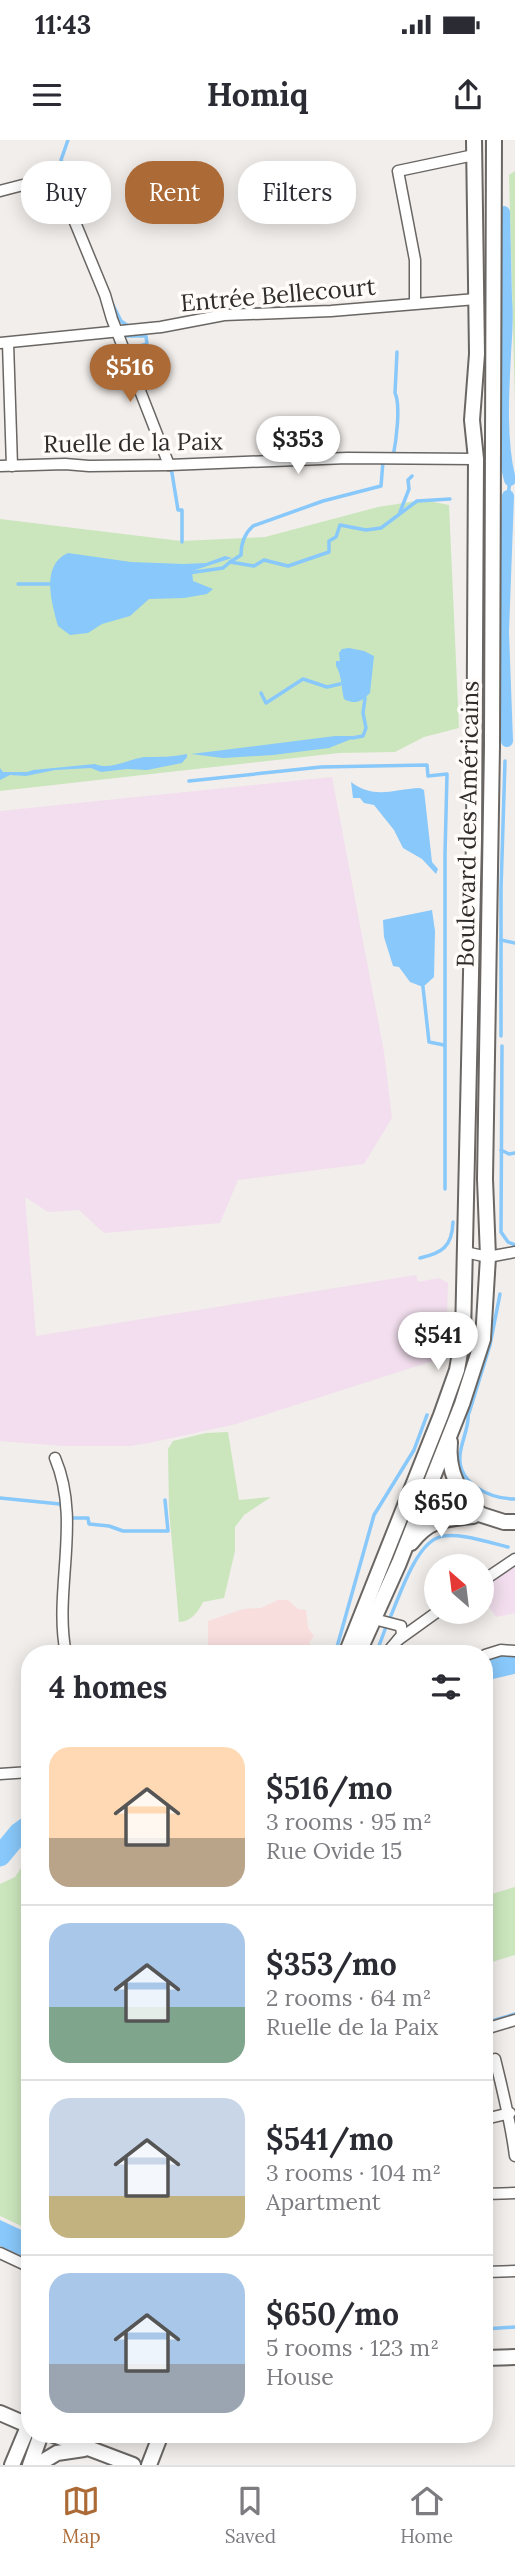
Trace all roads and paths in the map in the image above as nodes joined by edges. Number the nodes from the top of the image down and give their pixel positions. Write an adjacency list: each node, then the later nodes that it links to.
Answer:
1 (496, 141): 14 (main road, Boulevard des Américains)
2 (474, 147): 4 (main road, Boulevard des Américains); 5 (street)
3 (0, 191): 6 (street)
4 (476, 299): 5 (street, Entrée Bellecourt); 8 (main road, Boulevard des Américains)
5 (415, 303): 6 (street, Entrée Bellecourt)
6 (118, 332): 7 (street, Entrée Bellecourt); 9 (street)
7 (4, 343): 11 (street)
8 (476, 459): 9 (street, Ruelle de la Paix); 12 (main road, Boulevard des Américains)
9 (169, 465): 11 (street, Ruelle de la Paix)
10 (0, 466): 11 (street, Ruelle de la Paix)
11 (12, 466)
12 (465, 1252): 14 (street); 17 (main road, Boulevard des Américains)
13 (515, 1252): 14 (street)
14 (488, 1256): 15 (main road, Boulevard des Américains)
15 (451, 1430): 18 (main road, Boulevard des Américains); 19 (main road)
16 (55, 1458): 27 (street)
17 (411, 1492): 18 (main road); 28 (main road, Boulevard des Américains)
18 (425, 1497): 19 (main road); 22 (main road, Boulevard des Américains)
19 (481, 1515): 20 (main road); 22 (main road)
20 (515, 1522)
21 (515, 1559): 23 (street)
22 (399, 1563): 24 (main road)
23 (494, 1573)
24 (374, 1619): 26 (street); 29 (main road)
25 (424, 1621): 26 (street)
26 (394, 1642): 30 (street)
27 (64, 1645)
28 (350, 1645)
29 (362, 1645)
30 (392, 1645)
31 (515, 1651): 32 (street)
32 (493, 1652)
33 (21, 1773): 34 (street)
34 (0, 1774)
35 (515, 2020): 36 (street)
36 (493, 2027)
37 (495, 2059): 38 (street)
38 (509, 2113): 39 (street); 40 (street)
39 (493, 2117)
40 (515, 2156)
41 (515, 2193): 42 (street)
42 (493, 2194)
43 (0, 2253): 44 (street)
44 (21, 2263)
45 (515, 2271): 46 (street)
46 (493, 2272)
47 (515, 2357): 48 (main road)
48 (493, 2358)
49 (0, 2413): 50 (main road)
50 (21, 2421)
51 (21, 2443): 56 (main road)
52 (38, 2443): 57 (main road)
53 (74, 2443): 55 (main road)
54 (158, 2443): 60 (main road)
55 (89, 2449): 58 (main road); 59 (main road)
56 (12, 2465)
57 (30, 2465)
58 (37, 2465)
59 (133, 2465)
60 (149, 2465)

